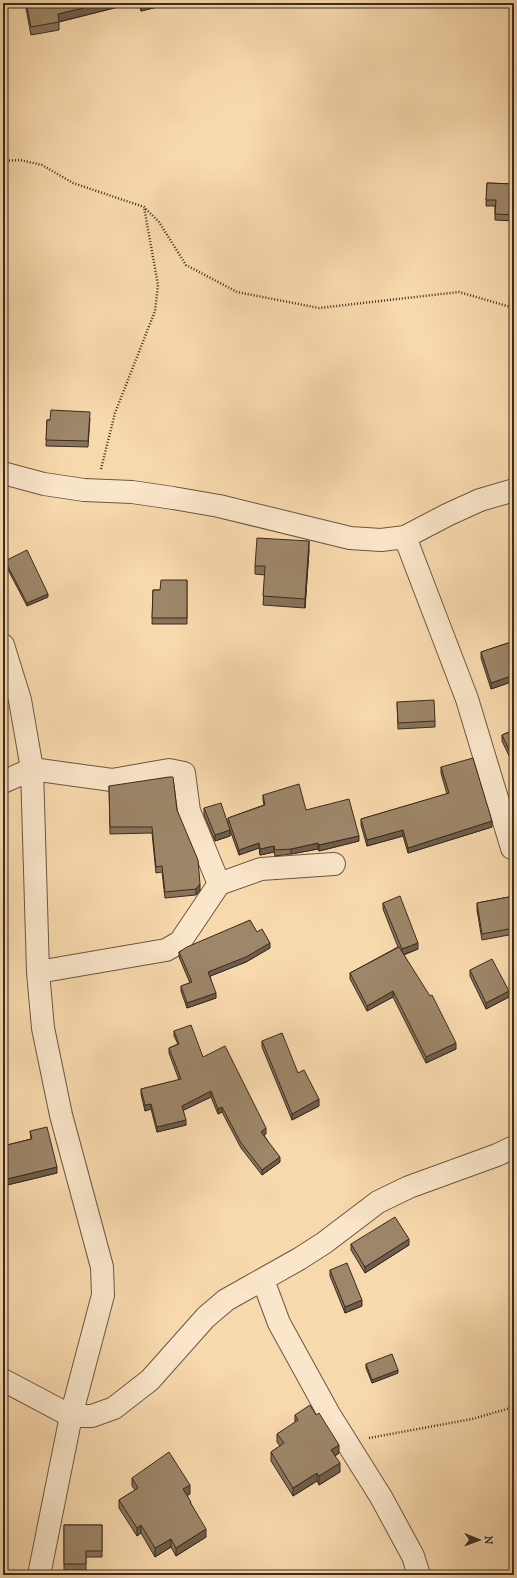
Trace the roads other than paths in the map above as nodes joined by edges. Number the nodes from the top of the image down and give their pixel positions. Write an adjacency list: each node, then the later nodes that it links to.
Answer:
1 (3, 473): 3 (street)
2 (514, 490): 3 (street)
3 (405, 537): 7 (street)
4 (3, 645): 5 (street)
5 (32, 768): 6 (street); 9 (street); 10 (street)
6 (3, 782)
7 (512, 848)
8 (334, 864): 9 (street)
9 (219, 884): 10 (street)
10 (38, 972): 14 (street)
11 (514, 1147): 12 (street)
12 (263, 1280): 14 (street); 16 (street)
13 (3, 1380): 14 (street)
14 (71, 1416): 15 (street)
15 (39, 1575)
16 (419, 1575)

